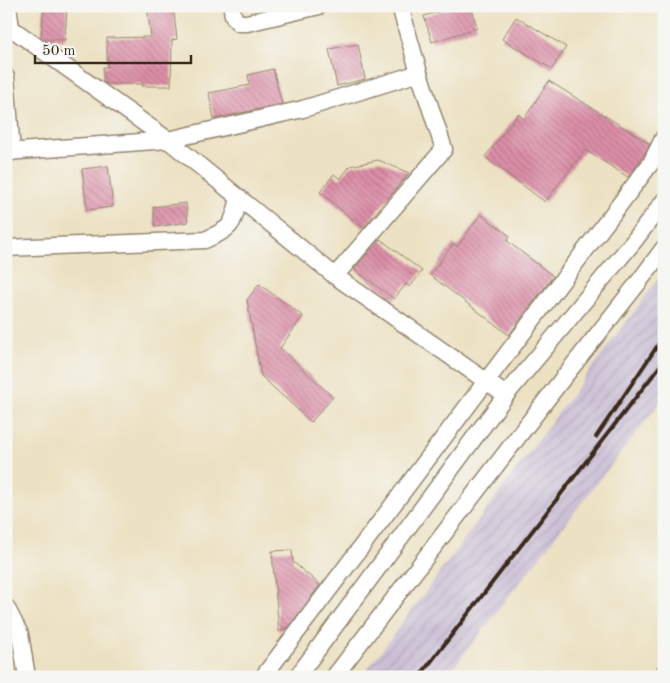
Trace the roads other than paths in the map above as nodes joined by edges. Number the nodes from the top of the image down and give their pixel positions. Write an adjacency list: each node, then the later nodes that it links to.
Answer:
1 (8, 6): 5 (street)
2 (232, 6): 3 (street)
3 (319, 6)
4 (400, 6): 6 (street)
5 (9, 29): 9 (street)
6 (420, 73): 9 (street); 15 (street)
7 (6, 77): 10 (street)
8 (664, 137): 16 (street)
9 (168, 140): 10 (street); 11 (street)
10 (9, 152)
11 (239, 198): 13 (street); 15 (street)
12 (664, 201): 17 (street)
13 (6, 248)
14 (664, 248): 23 (street)
15 (335, 276): 16 (street)
16 (486, 381): 17 (street); 21 (street)
17 (506, 395): 22 (street)
18 (6, 607): 20 (street)
19 (664, 666): 24 (lane)
20 (27, 677)
21 (263, 677)
22 (297, 677)
23 (334, 677)
24 (657, 677)

